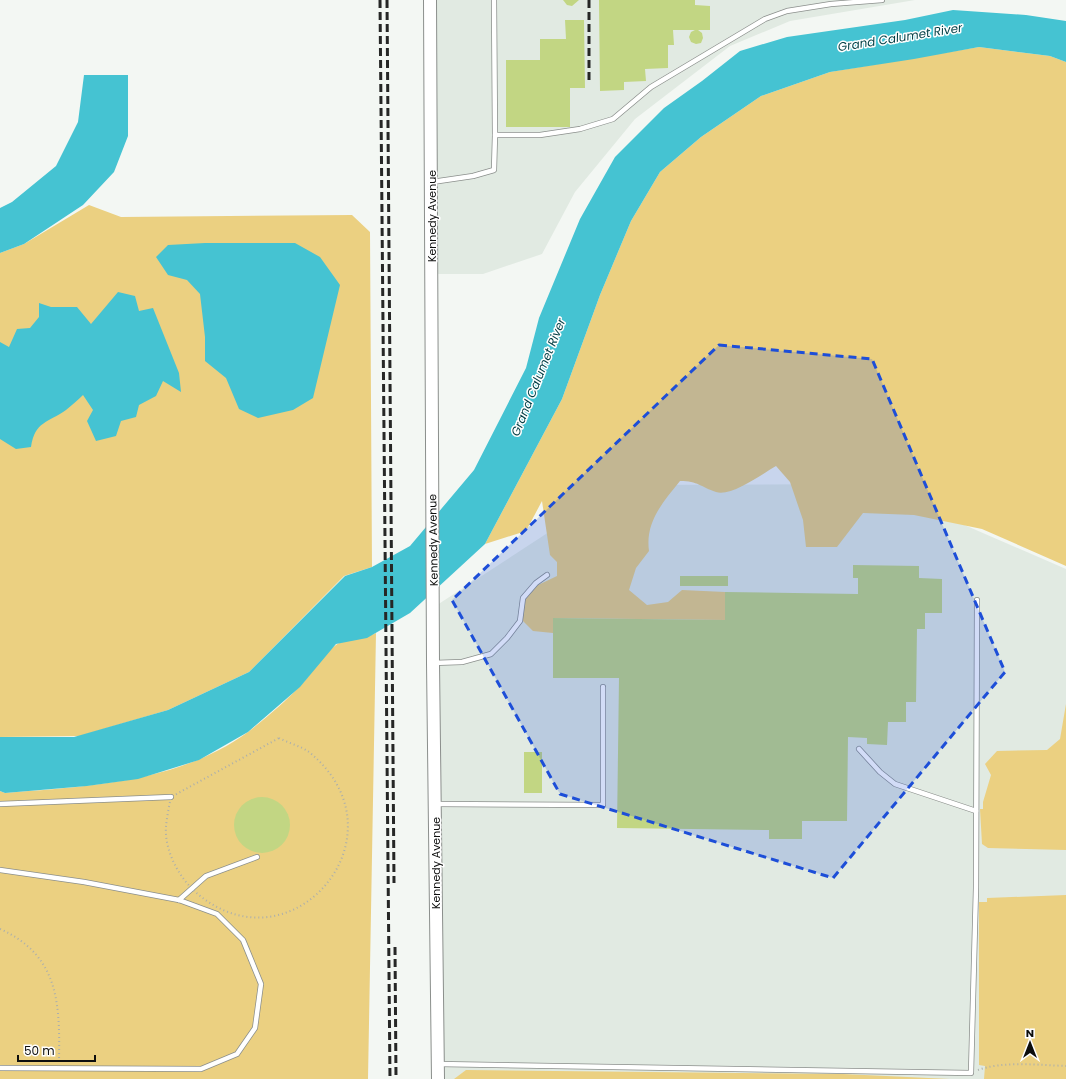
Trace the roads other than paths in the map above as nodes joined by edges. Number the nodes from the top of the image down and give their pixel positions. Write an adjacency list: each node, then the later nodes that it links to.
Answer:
1 (430, 0): 5 (main road, Kennedy Avenue)
2 (494, 0): 4 (lane)
3 (882, 0): 4 (lane)
4 (495, 135): 5 (lane)
5 (432, 182): 8 (main road, Kennedy Avenue)
6 (547, 575): 8 (lane)
7 (977, 600): 14 (lane)
8 (433, 664): 13 (main road, Kennedy Avenue)
9 (603, 687): 13 (lane)
10 (859, 749): 14 (lane)
11 (171, 796): 12 (lane)
12 (0, 804)
13 (436, 804): 18 (main road, Kennedy Avenue)
14 (976, 811): 18 (lane)
15 (257, 857): 17 (lane)
16 (0, 870): 17 (lane)
17 (179, 900): 19 (lane)
18 (438, 1064): 20 (main road, Kennedy Avenue)
19 (0, 1068)
20 (438, 1079)

